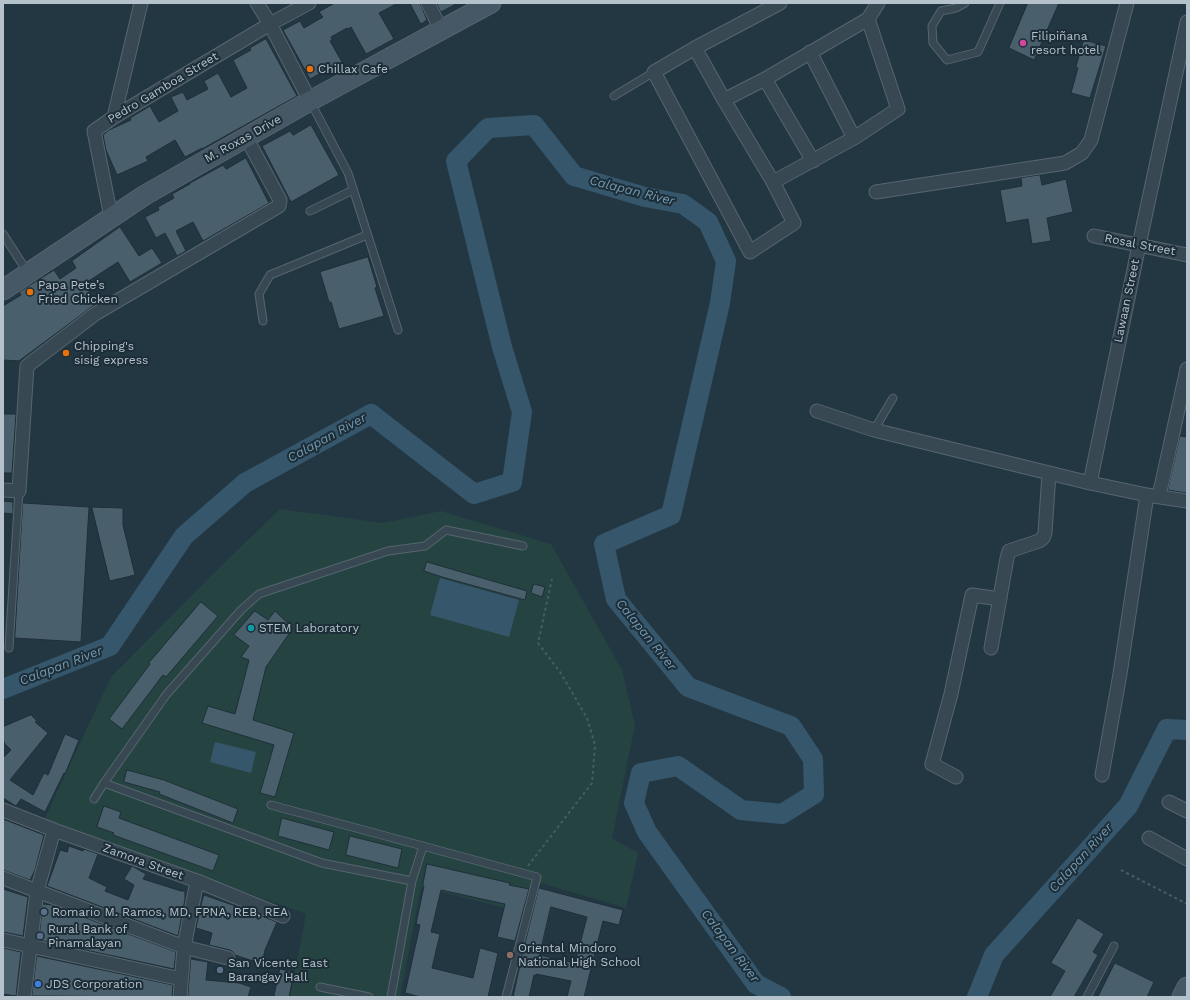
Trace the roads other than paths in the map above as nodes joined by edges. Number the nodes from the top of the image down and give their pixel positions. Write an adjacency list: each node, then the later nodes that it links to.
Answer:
1 (143, 3): 22 (street)
2 (257, 3): 13 (street)
3 (309, 3): 13 (street, Pedro Gamboa Street)
4 (428, 3): 14 (street)
5 (491, 3): 14 (main road, M. Roxas Drive)
6 (780, 3): 15 (street)
7 (878, 3): 11 (street)
8 (965, 3): 9 (lane)
9 (1000, 3)
10 (1127, 3): 28 (street)
11 (868, 19): 16 (street); 24 (street)
12 (1187, 22): 34 (street, Lawaan Street)
13 (270, 24): 21 (street); 22 (street, Pedro Gamboa Street)
14 (441, 30): 21 (main road, M. Roxas Drive)
15 (695, 48): 17 (street); 20 (street)
16 (810, 52): 18 (street); 24 (street)
17 (654, 72): 19 (lane); 26 (street)
18 (765, 79): 20 (street); 25 (street)
19 (614, 96)
20 (724, 100): 26 (street)
21 (310, 102): 23 (main road, M. Roxas Drive); 27 (lane)
22 (114, 117): 30 (street, Pedro Gamboa Street)
23 (246, 137): 30 (main road, M. Roxas Drive); 47 (street)
24 (854, 138): 25 (street)
25 (813, 161): 26 (street)
26 (773, 182)
27 (353, 190): 29 (lane); 32 (lane)
28 (876, 192)
29 (310, 211)
30 (111, 217): 36 (main road, M. Roxas Drive)
31 (3, 234): 36 (lane)
32 (368, 235): 38 (lane); 39 (lane)
33 (1094, 236): 34 (street, Rosal Street)
34 (1139, 245): 35 (street, Rosal Street); 45 (street, Lawaan Street)
35 (1187, 255)
36 (28, 273): 37 (main road, M. Roxas Drive)
37 (3, 290)
38 (263, 321)
39 (398, 330)
40 (1187, 369): 48 (street)
41 (893, 398): 43 (lane)
42 (817, 411): 43 (street)
43 (874, 430): 44 (street)
44 (1049, 473): 45 (street); 51 (street)
45 (1090, 483): 48 (street)
46 (3, 490): 47 (street)
47 (19, 491): 52 (lane)
48 (1153, 496): 49 (street); 54 (street)
49 (1187, 500)
50 (523, 546): 56 (lane)
51 (1000, 599): 53 (street); 55 (street)
52 (9, 648)
53 (991, 648)
54 (1102, 775)
55 (956, 777)
56 (104, 783): 57 (lane); 68 (lane)
57 (94, 799)
58 (1169, 802): 61 (street)
59 (271, 805): 64 (lane)
60 (3, 810): 62 (street, Zamora Street)
61 (1187, 811)
62 (54, 830): 67 (street, Zamora Street); 69 (street)
63 (1149, 838): 65 (street)
64 (423, 846): 68 (lane); 83 (lane)
65 (1187, 859)
66 (3, 878): 69 (street)
67 (197, 881): 70 (street, Zamora Street); 74 (street)
68 (412, 881): 82 (lane)
69 (37, 891): 72 (street); 74 (street)
70 (283, 916)
71 (3, 940): 72 (street)
72 (30, 945): 76 (street); 79 (street)
73 (1114, 946): 84 (lane)
74 (184, 947): 75 (street); 76 (street)
75 (228, 958)
76 (181, 979): 80 (street)
77 (1187, 987): 85 (main road)
78 (320, 988): 81 (lane)
79 (24, 997)
80 (180, 997)
81 (369, 997)
82 (391, 997)
83 (506, 997)
84 (1087, 997)
85 (1182, 997)

